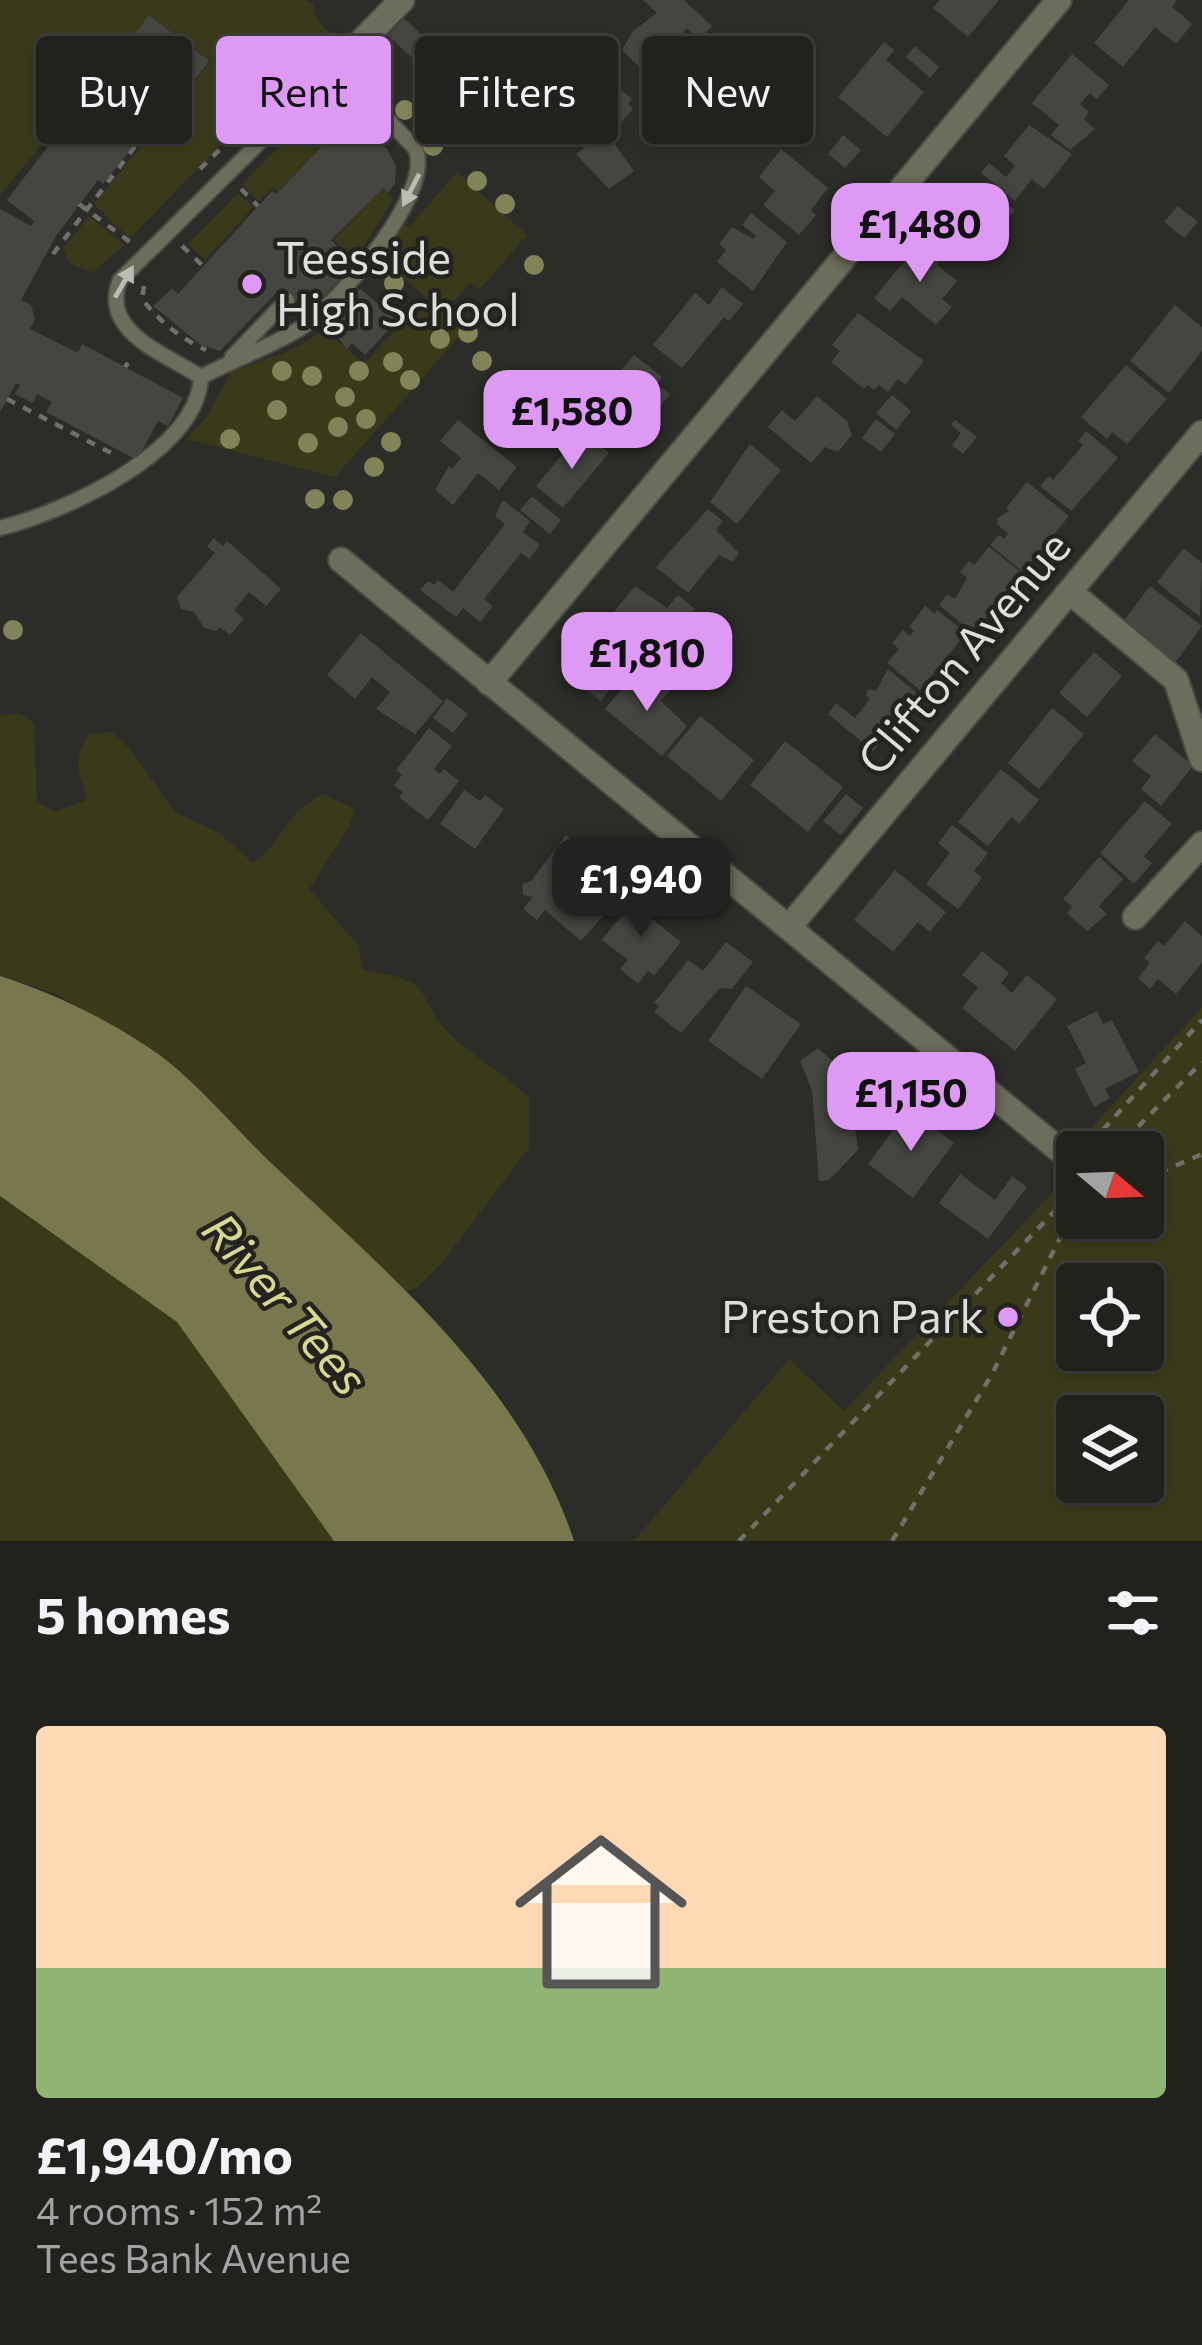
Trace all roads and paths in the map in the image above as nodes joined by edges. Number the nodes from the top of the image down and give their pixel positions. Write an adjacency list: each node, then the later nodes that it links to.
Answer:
1 (402, 0): 3 (street)
2 (1059, 0): 26 (street)
3 (367, 36)
4 (391, 123): 16 (lane, one-way to 16)
5 (136, 144): 8 (path)
6 (258, 144): 17 (lane, one-way to 6)
7 (238, 186): 9 (path)
8 (82, 206): 11 (path); 12 (path)
9 (258, 206)
10 (195, 230): 13 (path)
11 (130, 242)
12 (53, 254)
13 (204, 267)
14 (146, 282): 16 (path)
15 (287, 300): 16 (lane)
16 (223, 358): 17 (lane)
17 (201, 376): 21 (lane)
18 (7, 399): 20 (path)
19 (1202, 433): 23 (street, Clifton Avenue)
20 (117, 456)
21 (0, 528)
22 (341, 560): 26 (street)
23 (1070, 592): 25 (street); 30 (street, Clifton Avenue)
24 (1202, 673): 25 (street)
25 (1176, 680): 27 (street)
26 (489, 683): 30 (street)
27 (1202, 759)
28 (1202, 844): 29 (street)
29 (1135, 917)
30 (789, 927): 35 (street)
31 (1202, 1020): 33 (path)
32 (1202, 1062): 34 (path)
33 (1102, 1131)
34 (1134, 1131)
35 (1056, 1139)
36 (1202, 1154): 37 (path)
37 (1164, 1171)
38 (1056, 1210): 40 (path)
39 (1060, 1239): 41 (path)
40 (739, 1541)
41 (892, 1541)

